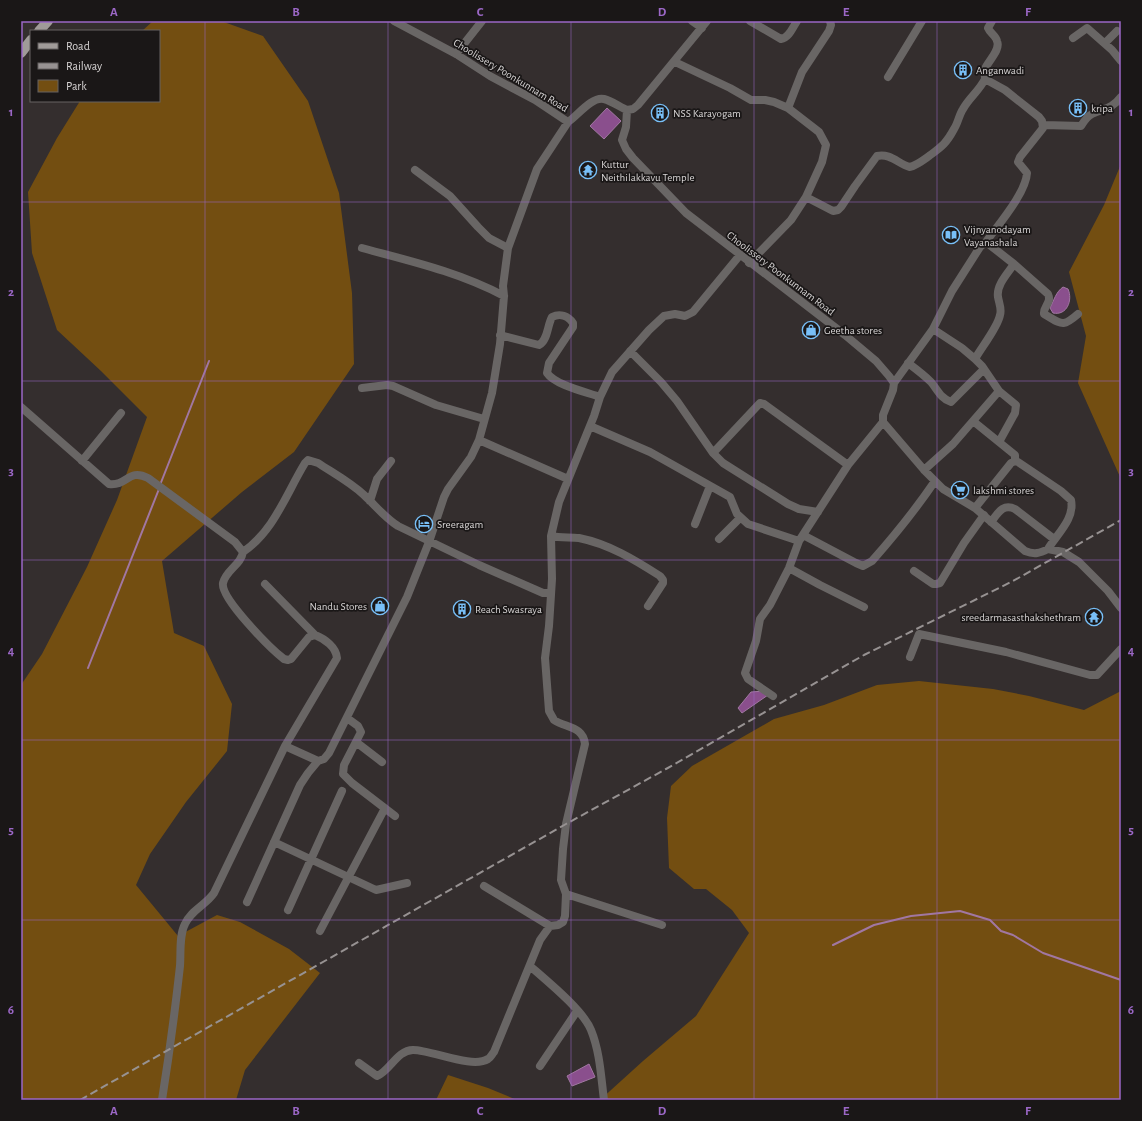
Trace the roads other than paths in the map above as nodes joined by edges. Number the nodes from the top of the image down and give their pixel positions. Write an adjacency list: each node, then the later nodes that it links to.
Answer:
1 (48, 21): 12 (main road)
2 (394, 21): 18 (street, Choolissery Poonkunnam Road)
3 (482, 21): 18 (street)
4 (692, 21): 11 (street)
5 (708, 21): 11 (street)
6 (750, 21): 7 (street)
7 (797, 21)
8 (830, 21): 24 (street)
9 (922, 21): 21 (street)
10 (992, 21): 22 (street)
11 (702, 28): 20 (street)
12 (40, 30)
13 (1117, 31): 16 (street)
14 (1073, 38): 16 (street)
15 (30, 41): 17 (main road)
16 (1105, 43): 19 (street)
17 (21, 53)
18 (456, 54): 26 (street, Choolissery Poonkunnam Road)
19 (1121, 61)
20 (675, 62): 24 (street); 25 (street)
21 (888, 77)
22 (985, 79): 27 (street); 29 (street)
23 (1121, 97): 27 (street)
24 (788, 108): 29 (street)
25 (627, 110): 26 (street, Choolissery Poonkunnam Road); 33 (street, Choolissery Poonkunnam Road)
26 (568, 122): 32 (street)
27 (1044, 125): 30 (street)
28 (415, 170): 32 (street)
29 (806, 197): 34 (street)
30 (986, 242): 35 (street); 38 (street)
31 (362, 248): 36 (street)
32 (508, 248): 36 (street)
33 (740, 255): 34 (street, Choolissery Poonkunnam Road); 40 (street)
34 (749, 262): 44 (street, Choolissery Poonkunnam Road)
35 (1014, 264): 37 (street); 41 (street)
36 (504, 296): 39 (street)
37 (1078, 314)
38 (933, 329): 41 (street); 42 (street)
39 (500, 335): 47 (street); 50 (street)
40 (630, 351): 47 (street); 56 (street)
41 (974, 359): 43 (street)
42 (908, 363): 43 (street); 44 (street)
43 (984, 369): 46 (street)
44 (894, 383): 52 (street)
45 (362, 388): 50 (street)
46 (999, 391): 51 (street); 55 (street)
47 (600, 397): 53 (street)
48 (21, 407): 57 (street)
49 (121, 413): 57 (street)
50 (484, 419): 54 (street)
51 (973, 421): 55 (street); 61 (street)
52 (883, 422): 60 (street); 61 (street)
53 (590, 426): 62 (street); 64 (street)
54 (479, 440): 62 (street); 76 (street)
55 (999, 442): 59 (street)
56 (713, 453): 60 (street); 67 (street)
57 (82, 461): 78 (street)
58 (391, 461): 65 (street)
59 (1015, 461): 66 (street); 75 (street)
60 (848, 465): 67 (street)
61 (924, 470): 63 (street)
62 (568, 480): 72 (street)
63 (935, 482): 66 (street); 73 (street)
64 (710, 486): 69 (street); 71 (street)
65 (370, 500): 76 (street); 78 (street)
66 (975, 508): 68 (street)
67 (818, 512): 73 (street)
68 (984, 515): 70 (street); 80 (street)
69 (740, 518): 73 (street); 74 (street)
70 (991, 522): 75 (street); 77 (street)
71 (695, 524)
72 (551, 536): 82 (street); 83 (street)
73 (801, 538): 79 (street)
74 (719, 539)
75 (1054, 539): 77 (street)
76 (429, 542): 82 (street); 90 (street)
77 (1048, 549): 85 (street)
78 (243, 552): 86 (street)
79 (789, 568): 84 (street); 89 (street)
80 (914, 571)
81 (265, 584): 86 (street)
82 (551, 593): 103 (street)
83 (648, 606)
84 (864, 607)
85 (1121, 608)
86 (315, 635): 92 (street)
87 (1121, 649): 88 (street)
88 (910, 656)
89 (773, 696)
90 (347, 718): 91 (street); 93 (street)
91 (356, 742): 94 (street); 96 (street)
92 (285, 746): 93 (street); 113 (street)
93 (318, 761): 98 (street)
94 (382, 762)
95 (342, 791): 99 (street)
96 (385, 808): 97 (street); 100 (street)
97 (395, 816)
98 (274, 842): 99 (street); 104 (street)
99 (311, 860): 100 (street); 105 (street)
100 (348, 877): 101 (street); 108 (street)
101 (407, 883)
102 (484, 886): 107 (street)
103 (566, 894): 106 (street); 107 (street)
104 (247, 902)
105 (288, 910)
106 (662, 925)
107 (550, 926): 109 (street)
108 (320, 931)
109 (530, 966): 110 (street); 111 (street)
110 (577, 1010): 112 (street); 114 (street)
111 (359, 1063)
112 (540, 1066)
113 (162, 1100)
114 (604, 1100)

